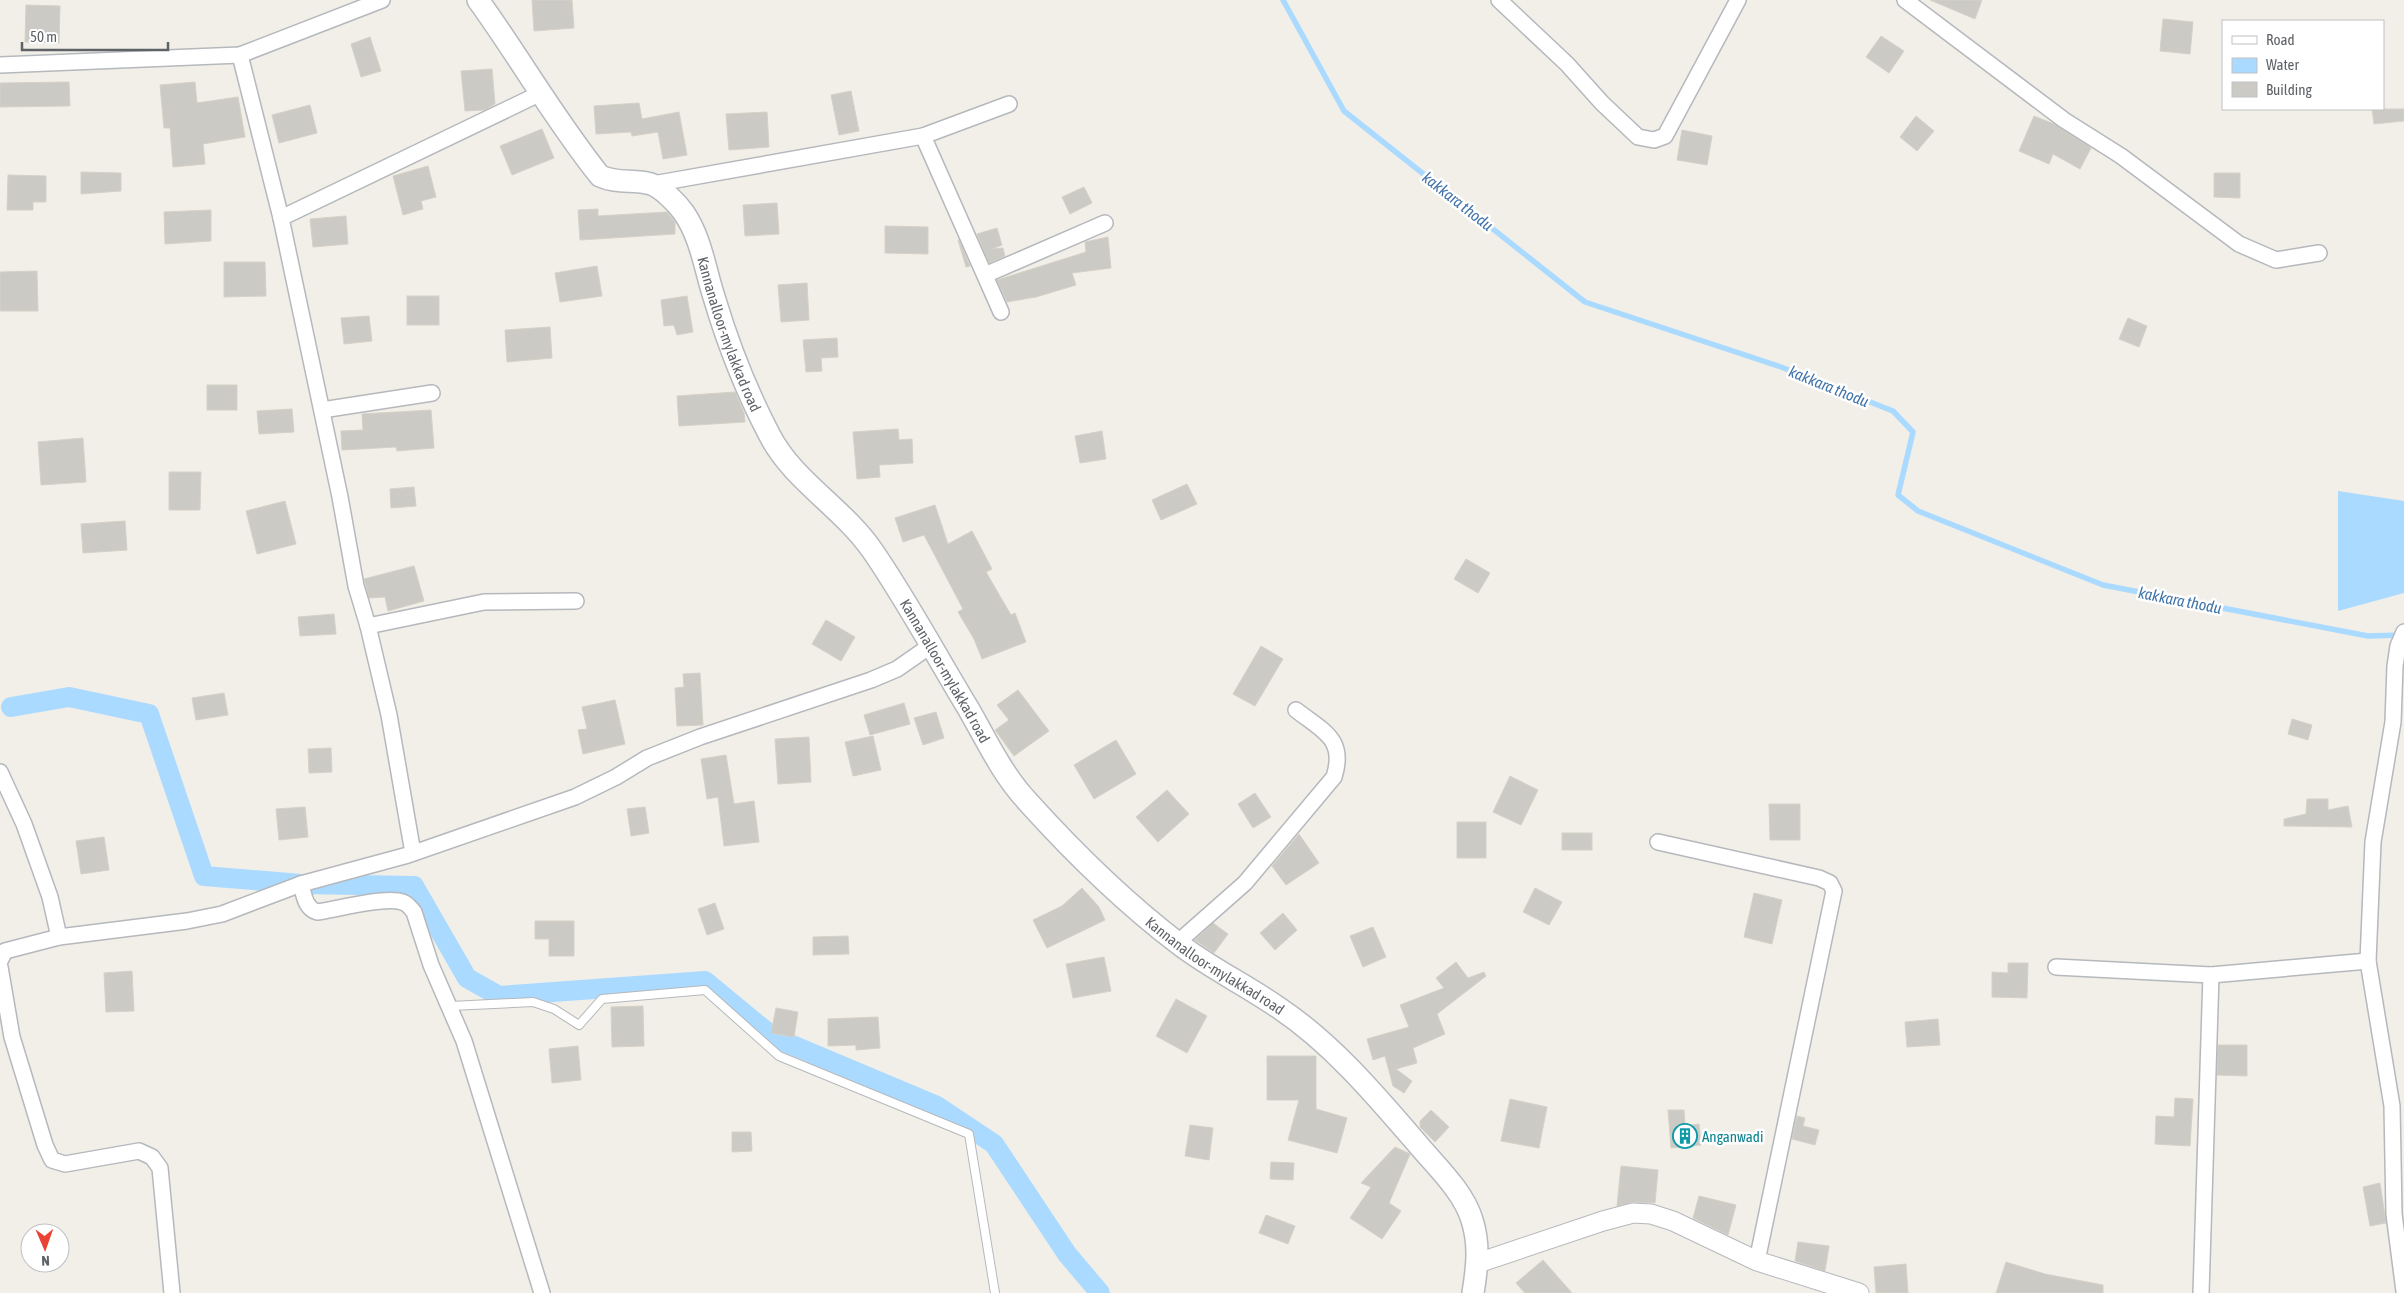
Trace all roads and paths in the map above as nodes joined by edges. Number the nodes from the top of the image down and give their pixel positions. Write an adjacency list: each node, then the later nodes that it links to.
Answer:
1 (382, 0): 6 (street)
2 (478, 0): 8 (main road)
3 (1499, 0): 4 (street)
4 (1738, 0)
5 (1904, 0): 14 (street)
6 (240, 55): 7 (street); 12 (street)
7 (0, 65)
8 (541, 93): 11 (main road); 12 (street)
9 (1009, 104): 10 (street)
10 (924, 136): 11 (street); 15 (street)
11 (653, 184): 22 (main road, Kannanalloor-mylakkad road)
12 (281, 218): 18 (street)
13 (1105, 223): 15 (street)
14 (2319, 253)
15 (985, 275): 16 (street)
16 (1001, 312)
17 (432, 393): 18 (street)
18 (322, 410): 20 (street)
19 (576, 601): 20 (street)
20 (368, 626): 26 (street)
21 (2404, 632): 31 (street)
22 (930, 646): 26 (street); 29 (main road, Kannanalloor-mylakkad road)
23 (1296, 710): 29 (street)
24 (0, 772): 28 (street)
25 (1658, 842): 36 (street)
26 (413, 853): 27 (street)
27 (301, 884): 28 (street); 35 (street)
28 (59, 937): 30 (street)
29 (1177, 943): 37 (main road, Kannanalloor-mylakkad road)
30 (0, 961)
31 (2368, 961): 34 (street); 38 (street)
32 (0, 967): 39 (street)
33 (2056, 967): 34 (street)
34 (2211, 974): 44 (street)
35 (450, 1006): 40 (street); 41 (lane)
36 (1757, 1261): 37 (street); 43 (street)
37 (1478, 1263): 42 (main road, Kannanalloor-mylakkad road)
38 (2404, 1291)
39 (172, 1293)
40 (542, 1293)
41 (996, 1293)
42 (1473, 1293)
43 (1859, 1293)
44 (2201, 1293)

